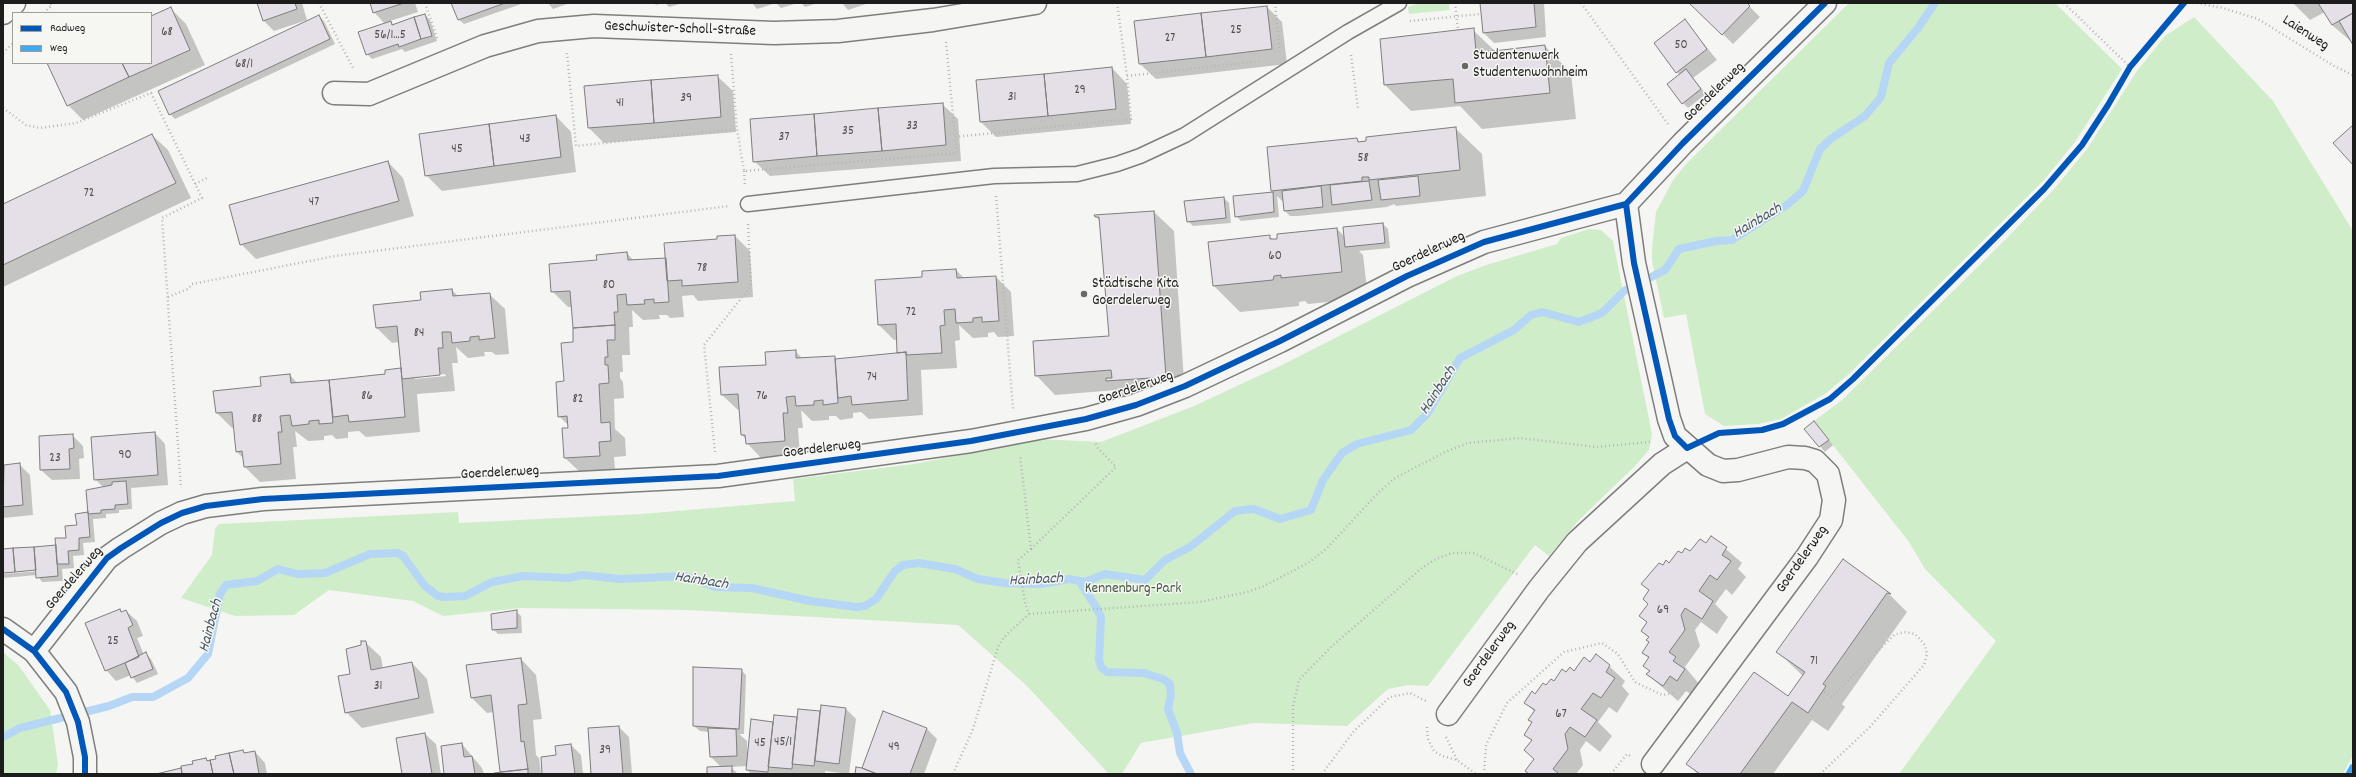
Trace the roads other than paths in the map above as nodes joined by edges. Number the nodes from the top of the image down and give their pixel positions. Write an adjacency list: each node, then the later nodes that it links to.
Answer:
1 (14, 3): 5 (street)
2 (1035, 3): 6 (street, Geschwister-Scholl-Straße)
3 (1399, 3): 7 (lane)
4 (1826, 3): 8 (street, Goerdelerweg)
5 (3, 13)
6 (334, 93)
7 (748, 204)
8 (1626, 204): 9 (street); 11 (street, Goerdelerweg)
9 (1681, 442): 12 (street, Goerdelerweg); 13 (street, Goerdelerweg)
10 (3, 629): 11 (street)
11 (34, 651): 14 (street)
12 (1441, 718)
13 (1653, 764)
14 (85, 766)

